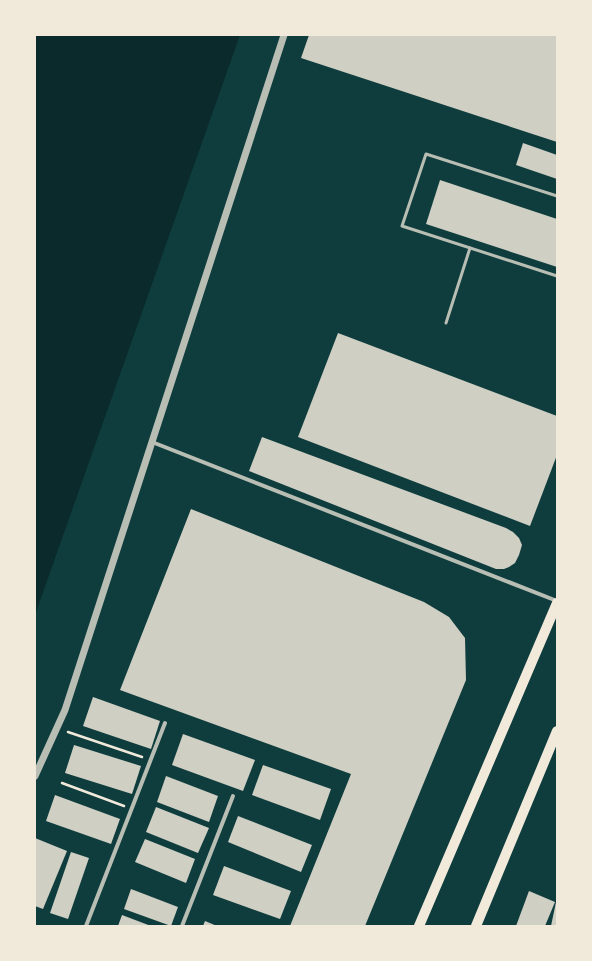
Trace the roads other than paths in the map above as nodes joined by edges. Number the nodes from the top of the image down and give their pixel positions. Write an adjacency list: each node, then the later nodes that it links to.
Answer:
1 (284, 35): 6 (street)
2 (557, 196): 3 (lane)
3 (470, 248): 4 (lane); 5 (lane)
4 (557, 276)
5 (446, 323)
6 (152, 442): 7 (street); 10 (street)
7 (557, 602): 14 (main road)
8 (165, 723): 12 (street)
9 (557, 731): 15 (main road)
10 (35, 776)
11 (233, 796): 13 (street)
12 (86, 926)
13 (182, 926)
14 (419, 926)
15 (476, 926)

